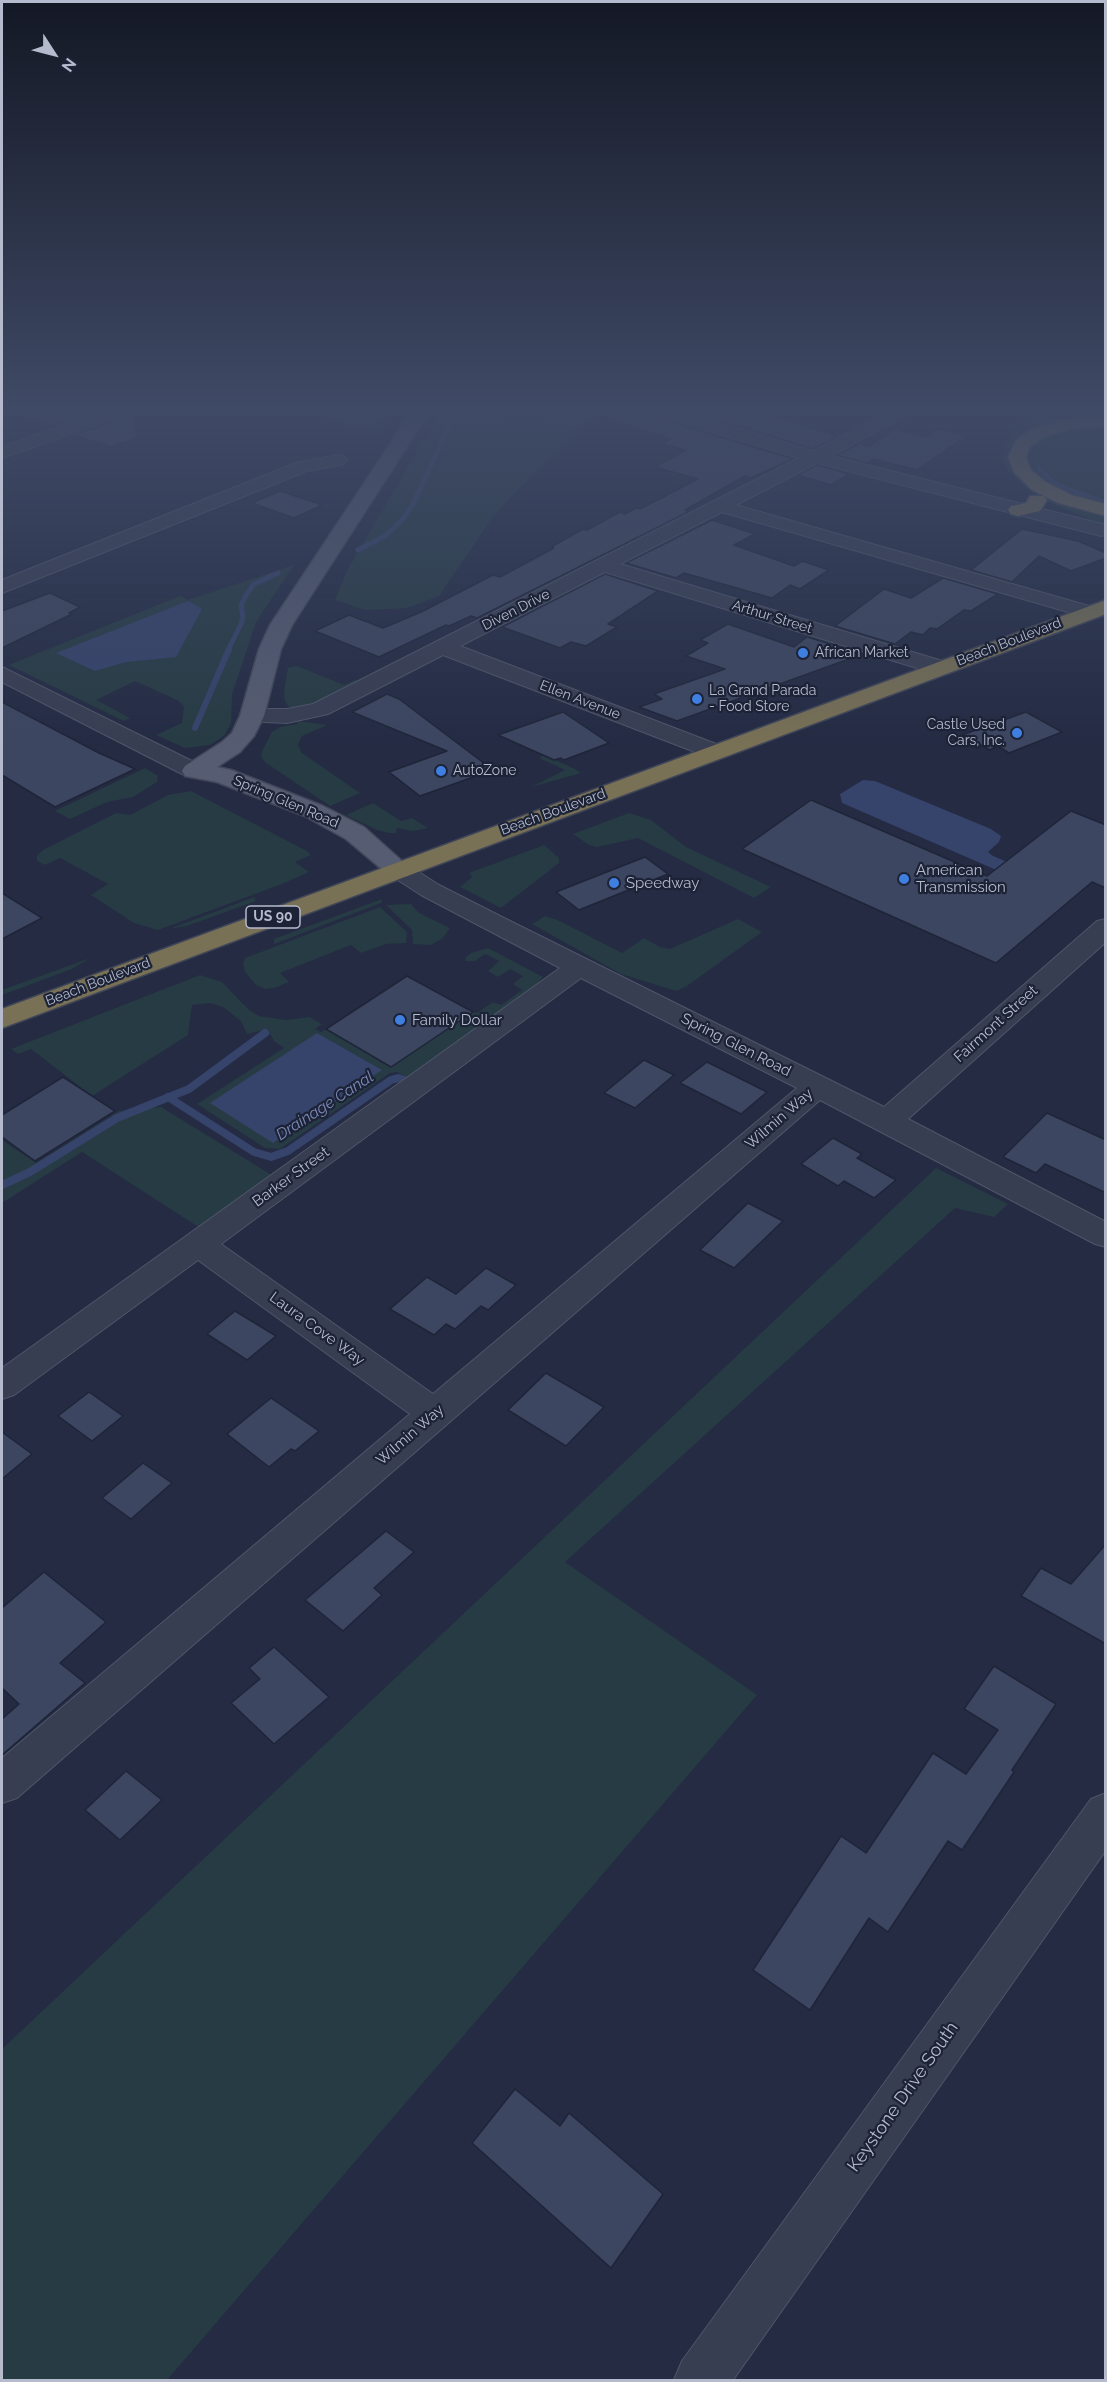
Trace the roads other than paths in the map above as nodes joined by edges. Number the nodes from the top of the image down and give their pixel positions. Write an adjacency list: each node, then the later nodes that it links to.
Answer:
1 (157, 525): 8 (street)
2 (346, 525): 13 (main road)
3 (683, 525): 7 (street, Diven Drive)
4 (791, 525): 9 (street)
5 (1083, 525): 6 (street)
6 (1104, 530)
7 (603, 565): 10 (street, Diven Drive); 11 (street, Arthur Street)
8 (2, 587)
9 (1097, 609): 11 (highway, Beach Boulevard / US 90)
10 (443, 647): 13 (street, Diven Drive); 14 (street, Ellen Avenue)
11 (941, 668): 14 (highway, Beach Boulevard / US 90)
12 (2, 675): 15 (street, Spring Glen Road)
13 (247, 726): 15 (main road); 16 (main road)
14 (716, 752): 17 (highway, Beach Boulevard / US 90)
15 (194, 771): 16 (main road, Spring Glen Road); 17 (main road, Spring Glen Road)
16 (314, 811): 17 (main road, Spring Glen Road)
17 (399, 870): 19 (street, Spring Glen Road); 20 (highway, Beach Boulevard / US 90)
18 (1106, 927): 22 (street, Fairmont Street)
19 (579, 967): 21 (street, Spring Glen Road); 24 (street, Barker Street)
20 (2, 1018)
21 (818, 1086): 22 (street, Spring Glen Road); 26 (street, Wilmin Way)
22 (887, 1121): 23 (street, Spring Glen Road)
23 (1106, 1236)
24 (198, 1245): 25 (street, Barker Street); 26 (street, Laura Cove Way)
25 (2, 1386)
26 (435, 1414): 27 (street, Wilmin Way)
27 (2, 1784)
28 (1106, 1813): 29 (street, Keystone Drive South)
29 (701, 2380)

